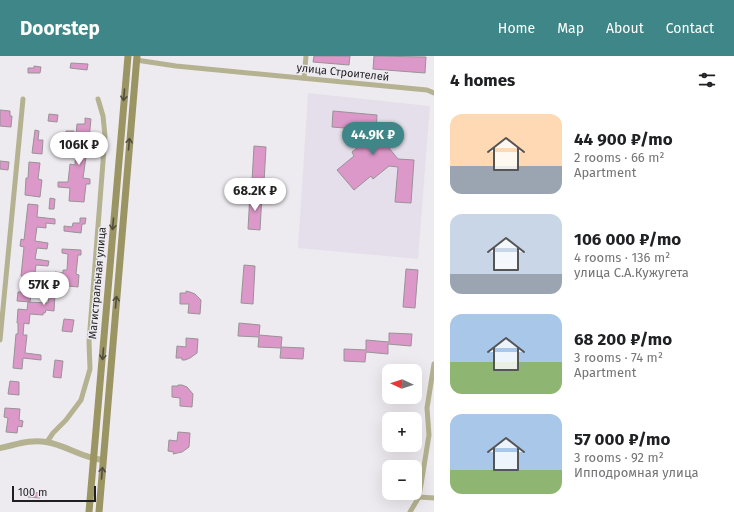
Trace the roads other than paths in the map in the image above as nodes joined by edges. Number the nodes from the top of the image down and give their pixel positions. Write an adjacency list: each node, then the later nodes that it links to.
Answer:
1 (128, 56): 14 (main road, Магистральная улица, one-way to 14)
2 (306, 56): 4 (street)
3 (137, 58): 4 (street, улица Строителей); 15 (main road, Магистральная улица, one-way to 3)
4 (304, 78): 5 (street, улица Строителей)
5 (434, 93)
6 (24, 99): 8 (street)
7 (98, 99): 12 (street)
8 (0, 340)
9 (434, 364): 10 (street)
10 (433, 377): 11 (street)
11 (432, 435): 16 (street)
12 (47, 442): 13 (street); 14 (street)
13 (0, 448)
14 (94, 459): 15 (street); 20 (main road, Магистральная улица)
15 (103, 460): 21 (main road, Магистральная улица, one-way to 15)
16 (422, 483)
17 (422, 497): 18 (street)
18 (434, 498)
19 (417, 500): 22 (street)
20 (89, 512)
21 (99, 512)
22 (410, 512)

